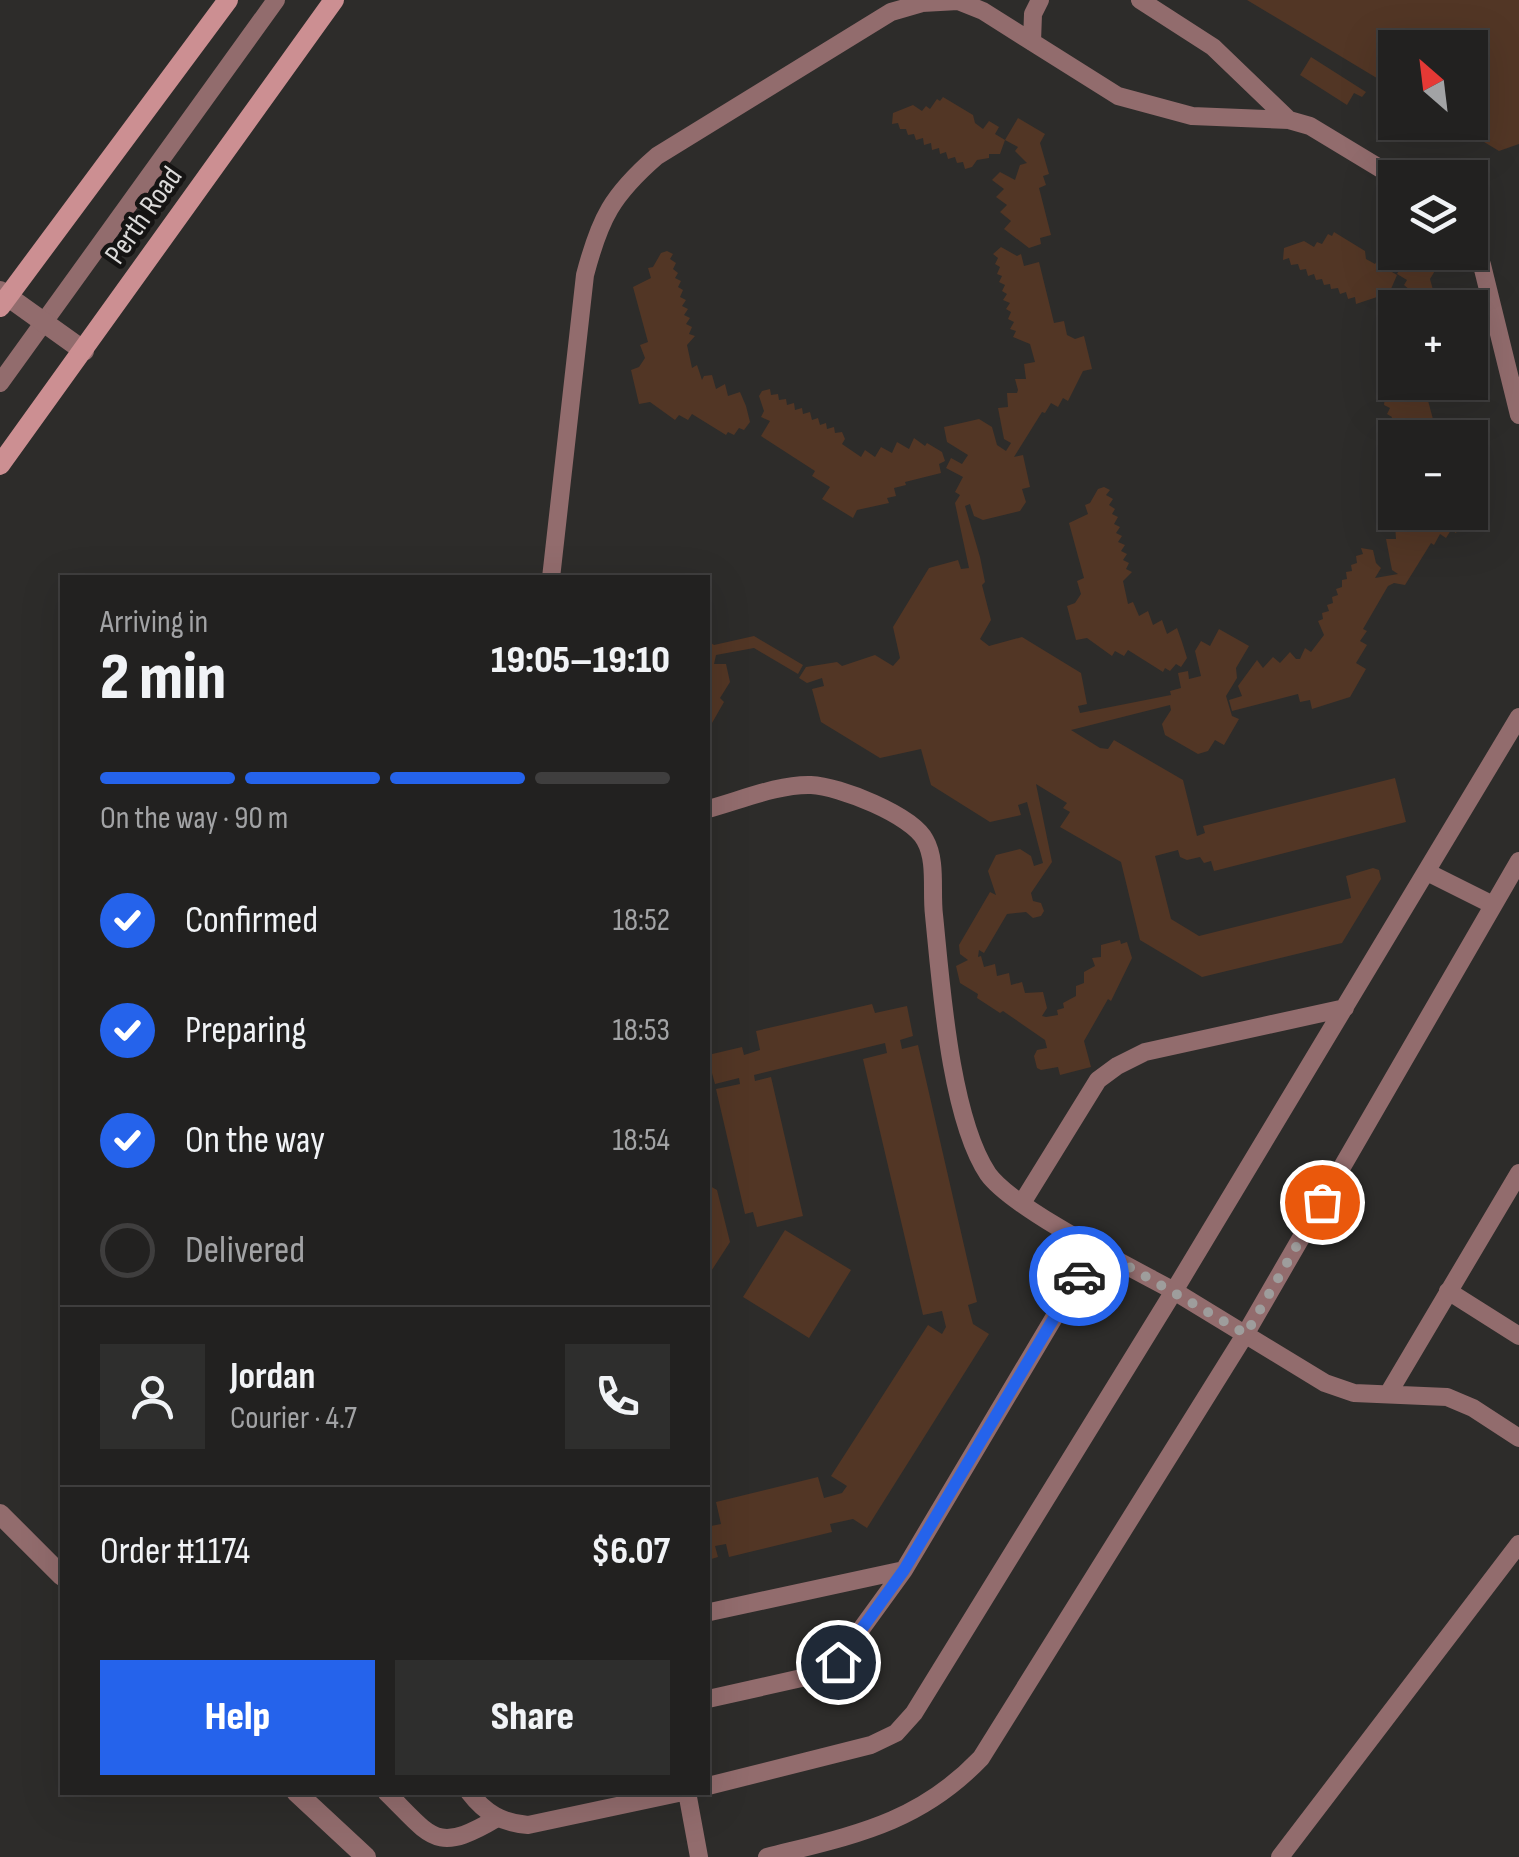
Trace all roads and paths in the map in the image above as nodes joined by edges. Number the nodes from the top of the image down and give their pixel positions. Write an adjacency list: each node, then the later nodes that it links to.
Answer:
1 (228, 0): 10 (main road, Perth Road)
2 (276, 0): 11 (lane)
3 (334, 0): 12 (main road, Perth Road)
4 (1040, 0): 6 (lane)
5 (1140, 0): 7 (lane)
6 (1032, 42): 7 (lane); 16 (lane)
7 (1289, 120): 8 (lane)
8 (1378, 167)
9 (1483, 270): 14 (lane)
10 (2, 298): 11 (street)
11 (44, 324): 12 (street); 13 (lane)
12 (84, 351): 15 (main road, Perth Road)
13 (0, 382)
14 (1519, 414)
15 (0, 464)
16 (551, 575)
17 (1519, 717): 20 (lane)
18 (710, 809): 24 (lane)
19 (1519, 861): 21 (lane)
20 (1427, 872): 21 (lane); 22 (lane)
21 (1493, 906): 28 (lane)
22 (1345, 1008): 24 (lane); 26 (lane)
23 (1519, 1173): 27 (lane)
24 (1022, 1203): 25 (lane)
25 (1096, 1248): 26 (lane); 34 (lane)
26 (1174, 1291): 28 (lane); 38 (lane)
27 (1448, 1292): 29 (lane); 30 (lane)
28 (1246, 1334): 30 (lane); 47 (lane)
29 (1519, 1336)
30 (1388, 1394): 31 (lane)
31 (1519, 1438)
32 (0, 1514): 35 (street)
33 (1519, 1544): 48 (lane)
34 (904, 1570): 36 (lane); 37 (lane)
35 (60, 1574)
36 (710, 1612)
37 (710, 1699)
38 (710, 1786)
39 (299, 1795): 45 (street)
40 (389, 1795): 44 (lane)
41 (471, 1795): 44 (lane)
42 (670, 1795): 44 (lane)
43 (681, 1795): 46 (lane)
44 (498, 1818)
45 (366, 1857)
46 (700, 1857)
47 (767, 1857)
48 (1280, 1857)

